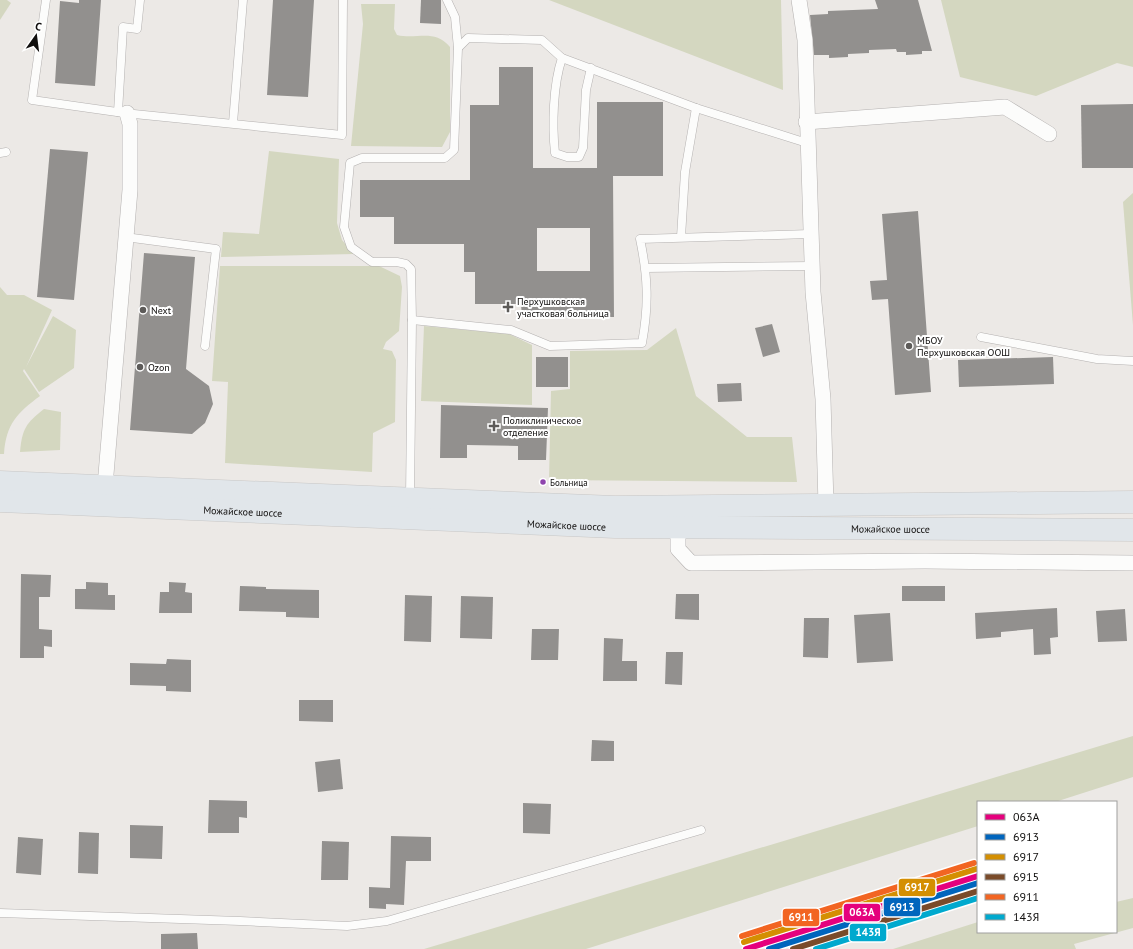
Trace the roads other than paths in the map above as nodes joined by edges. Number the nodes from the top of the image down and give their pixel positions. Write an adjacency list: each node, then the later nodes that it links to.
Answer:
1 (46, 0): 11 (lane)
2 (140, 0): 11 (lane)
3 (243, 0): 13 (lane)
4 (343, 0): 13 (lane)
5 (446, 0): 7 (lane)
6 (799, 0): 12 (street)
7 (458, 48): 8 (lane); 21 (lane)
8 (562, 58): 9 (lane); 9 (lane)
9 (591, 68): 10 (lane)
10 (696, 108): 15 (lane); 18 (lane)
11 (123, 113): 13 (lane); 17 (street)
12 (806, 122): 14 (street); 15 (street)
13 (233, 123)
14 (1049, 134)
15 (807, 143): 16 (street)
16 (810, 234): 18 (lane); 19 (street)
17 (125, 237): 23 (lane); 26 (street)
18 (681, 237): 20 (lane)
19 (812, 266): 20 (lane); 30 (street)
20 (646, 268): 21 (lane)
21 (412, 320): 27 (lane)
22 (981, 336): 24 (lane)
23 (205, 346)
24 (1133, 361)
25 (0, 482): 26 (main road, Можайское шоссе)
26 (105, 486): 27 (main road, Можайское шоссе)
27 (410, 499): 30 (main road, Можайское шоссе)
28 (0, 501): 31 (main road, Можайское шоссе)
29 (1133, 502): 30 (main road, Можайское шоссе)
30 (826, 505)
31 (678, 527): 32 (main road, Можайское шоссе); 33 (street)
32 (1133, 530)
33 (1133, 563)
34 (701, 830): 35 (lane)
35 (0, 913)

